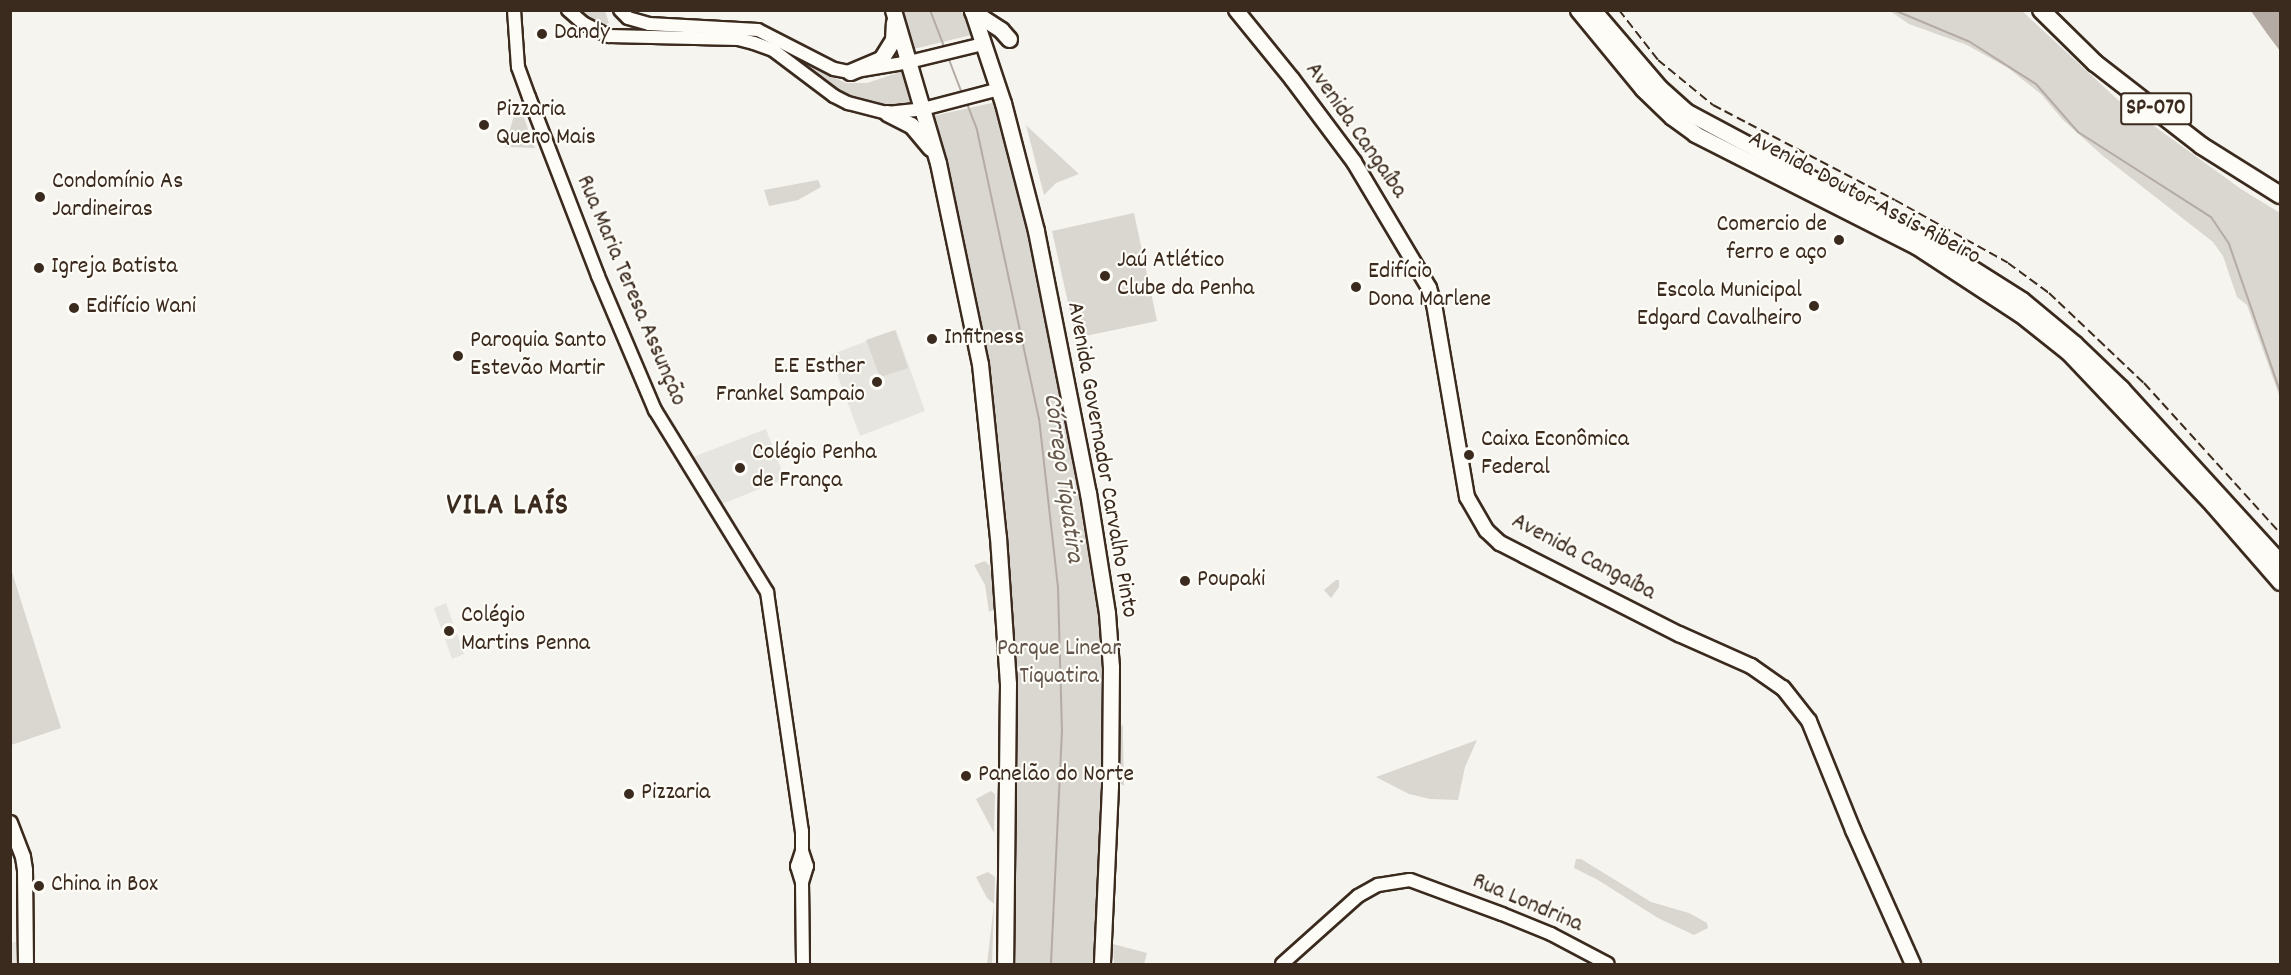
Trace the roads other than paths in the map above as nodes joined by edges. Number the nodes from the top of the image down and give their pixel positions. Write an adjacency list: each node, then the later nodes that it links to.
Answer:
1 (514, 10): 24 (street, Rua Maria Teresa Assunção)
2 (568, 10): 10 (street)
3 (1236, 10): 29 (main road, Avenida Cangaíba)
4 (1578, 10): 21 (main road, Avenida Doutor Assis Ribeiro)
5 (1593, 10): 20 (main road, Avenida Doutor Assis Ribeiro)
6 (2041, 10): 19 (highway, SP-070)
7 (972, 11): 11 (main road); 12 (main road, Avenida Governador Carvalho Pinto)
8 (621, 12): 10 (street); 14 (street)
9 (894, 13): 13 (main road); 14 (main road)
10 (609, 36): 17 (street)
11 (1009, 39)
12 (983, 44): 13 (street); 15 (main road, Avenida Governador Carvalho Pinto)
13 (914, 61): 14 (street); 16 (main road)
14 (850, 72)
15 (994, 90): 16 (street); 26 (main road, Avenida Governador Carvalho Pinto)
16 (926, 108): 17 (street); 18 (main road)
17 (887, 113): 18 (main road)
18 (938, 163): 25 (main road)
19 (2280, 195)
20 (2280, 562)
21 (2280, 582)
22 (12, 831): 23 (main road)
23 (26, 964)
24 (803, 964)
25 (1005, 964)
26 (1102, 964)
27 (1282, 964): 28 (street, Rua Londrina)
28 (1608, 964)
29 (1913, 964)

